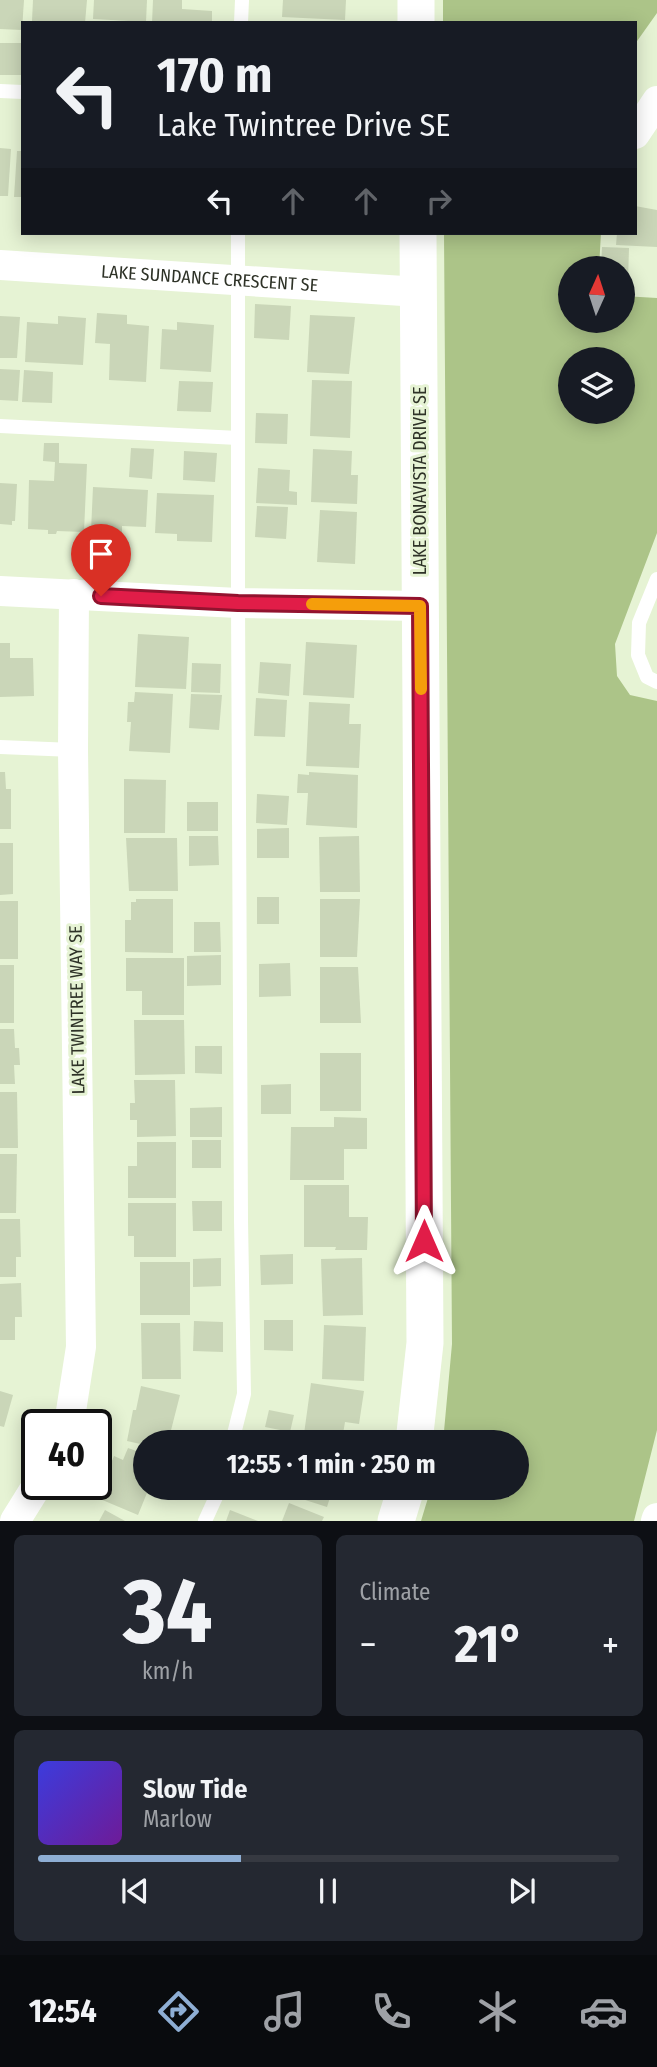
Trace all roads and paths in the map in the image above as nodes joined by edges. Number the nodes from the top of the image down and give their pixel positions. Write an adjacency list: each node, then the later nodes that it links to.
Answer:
1 (242, 0): 3 (lane)
2 (416, 0): 4 (street)
3 (241, 21)
4 (416, 21)
5 (0, 91): 6 (lane)
6 (21, 92)
7 (657, 101): 8 (street)
8 (637, 131)
9 (238, 235): 12 (lane)
10 (418, 235): 13 (street, LAKE BONAVISTA DRIVE SE)
11 (0, 265): 12 (street, LAKE SUNDANCE CRESCENT SE)
12 (238, 282): 13 (street, LAKE SUNDANCE CRESCENT SE); 15 (lane)
13 (419, 292): 20 (street, LAKE BONAVISTA DRIVE SE)
14 (0, 426): 15 (lane)
15 (238, 438): 19 (lane)
16 (657, 579): 21 (lane)
17 (0, 591): 18 (street)
18 (74, 594): 19 (street); 23 (street, LAKE TWINTREE WAY SE)
19 (238, 603): 20 (street); 25 (lane)
20 (420, 606): 26 (street, LAKE BONAVISTA DRIVE SE)
21 (657, 682)
22 (0, 747): 23 (lane)
23 (74, 750): 24 (street, LAKE TWINTREE WAY SE)
24 (71, 1409)
25 (235, 1430)
26 (415, 1430)
27 (28, 1500): 30 (street)
28 (215, 1500): 31 (lane)
29 (402, 1500): 32 (street)
30 (15, 1521)
31 (205, 1521)
32 (396, 1521)

